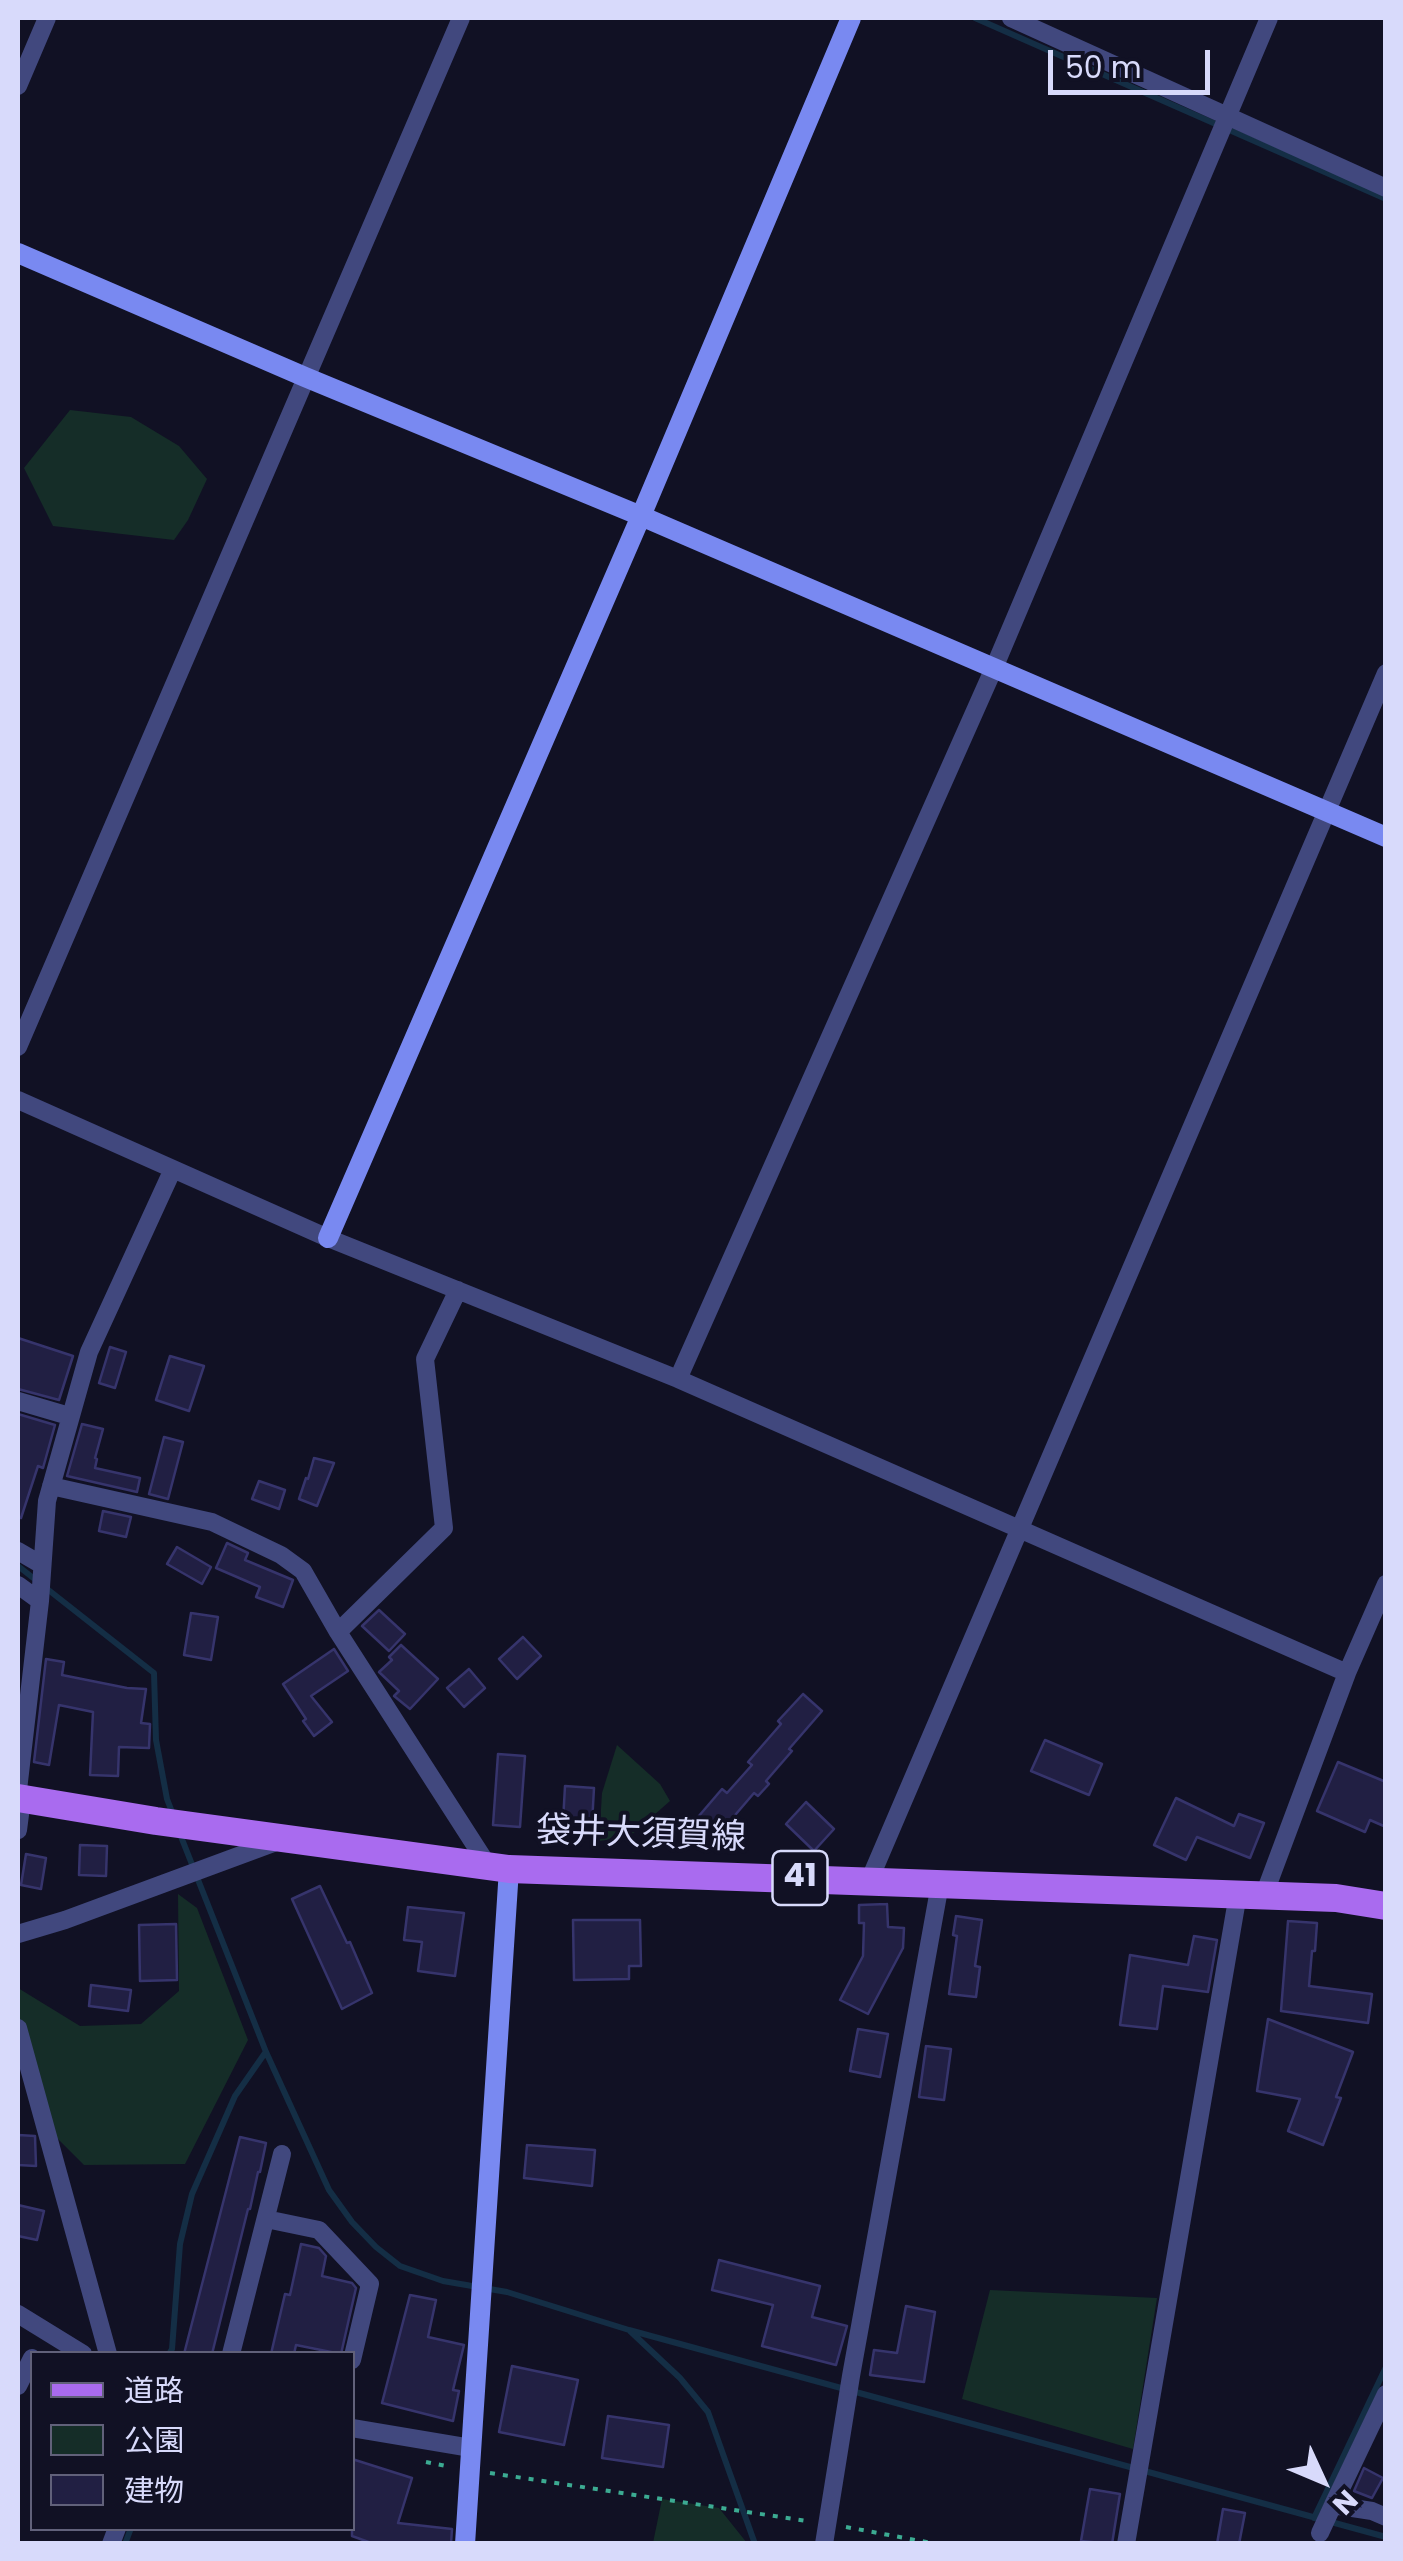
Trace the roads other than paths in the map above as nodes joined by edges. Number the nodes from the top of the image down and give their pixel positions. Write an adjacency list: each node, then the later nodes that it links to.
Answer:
1 (47, 18): 6 (street)
2 (461, 18): 10 (street)
3 (851, 18): 11 (street)
4 (1010, 18): 7 (street)
5 (1268, 18): 7 (street)
6 (18, 86)
7 (1225, 116): 8 (street); 12 (street)
8 (1386, 188)
9 (18, 254): 10 (street)
10 (306, 377): 11 (street); 16 (street)
11 (641, 516): 12 (street); 19 (street)
12 (994, 668): 14 (street); 21 (street)
13 (1386, 673): 14 (street)
14 (1325, 810): 15 (street); 25 (street)
15 (1386, 837)
16 (18, 1047)
17 (18, 1100): 18 (street)
18 (173, 1169): 19 (street); 23 (street)
19 (328, 1238): 20 (street)
20 (458, 1290): 21 (street); 31 (street)
21 (678, 1380): 25 (street)
22 (18, 1401): 23 (street)
23 (69, 1416): 24 (street)
24 (51, 1486): 27 (street); 31 (street)
25 (1018, 1528): 32 (street); 37 (street)
26 (18, 1551): 27 (street)
27 (42, 1565): 30 (street)
28 (1386, 1584): 32 (street)
29 (18, 1585): 30 (street)
30 (40, 1601): 33 (street)
31 (338, 1632): 36 (street)
32 (1347, 1673): 39 (street)
33 (19, 1796): 34 (street); 35 (main road, 袋井大須賀線 / 41)
34 (18, 1830)
35 (284, 1839): 36 (main road, 袋井大須賀線 / 41); 41 (street)
36 (499, 1868): 37 (main road, 袋井大須賀線 / 41); 56 (street)
37 (870, 1881): 38 (main road, 袋井大須賀線 / 41)
38 (940, 1884): 39 (main road, 袋井大須賀線 / 41); 61 (street)
39 (1251, 1894): 40 (main road, 袋井大須賀線 / 41); 62 (street)
40 (1386, 1906)
41 (18, 1934)
42 (18, 2028): 49 (street)
43 (282, 2154): 44 (street)
44 (266, 2219): 50 (street); 51 (street)
45 (18, 2314): 46 (street)
46 (48, 2333): 47 (street); 48 (street)
47 (37, 2351)
48 (78, 2351)
49 (107, 2351)
50 (232, 2351)
51 (354, 2351)
52 (30, 2364): 53 (street)
53 (18, 2386)
54 (1386, 2394): 57 (street)
55 (355, 2429): 56 (street)
56 (471, 2448): 60 (street)
57 (1333, 2505): 58 (street); 59 (street)
58 (1386, 2516)
59 (1320, 2533)
60 (465, 2544)
61 (824, 2544)
62 (1126, 2544)

